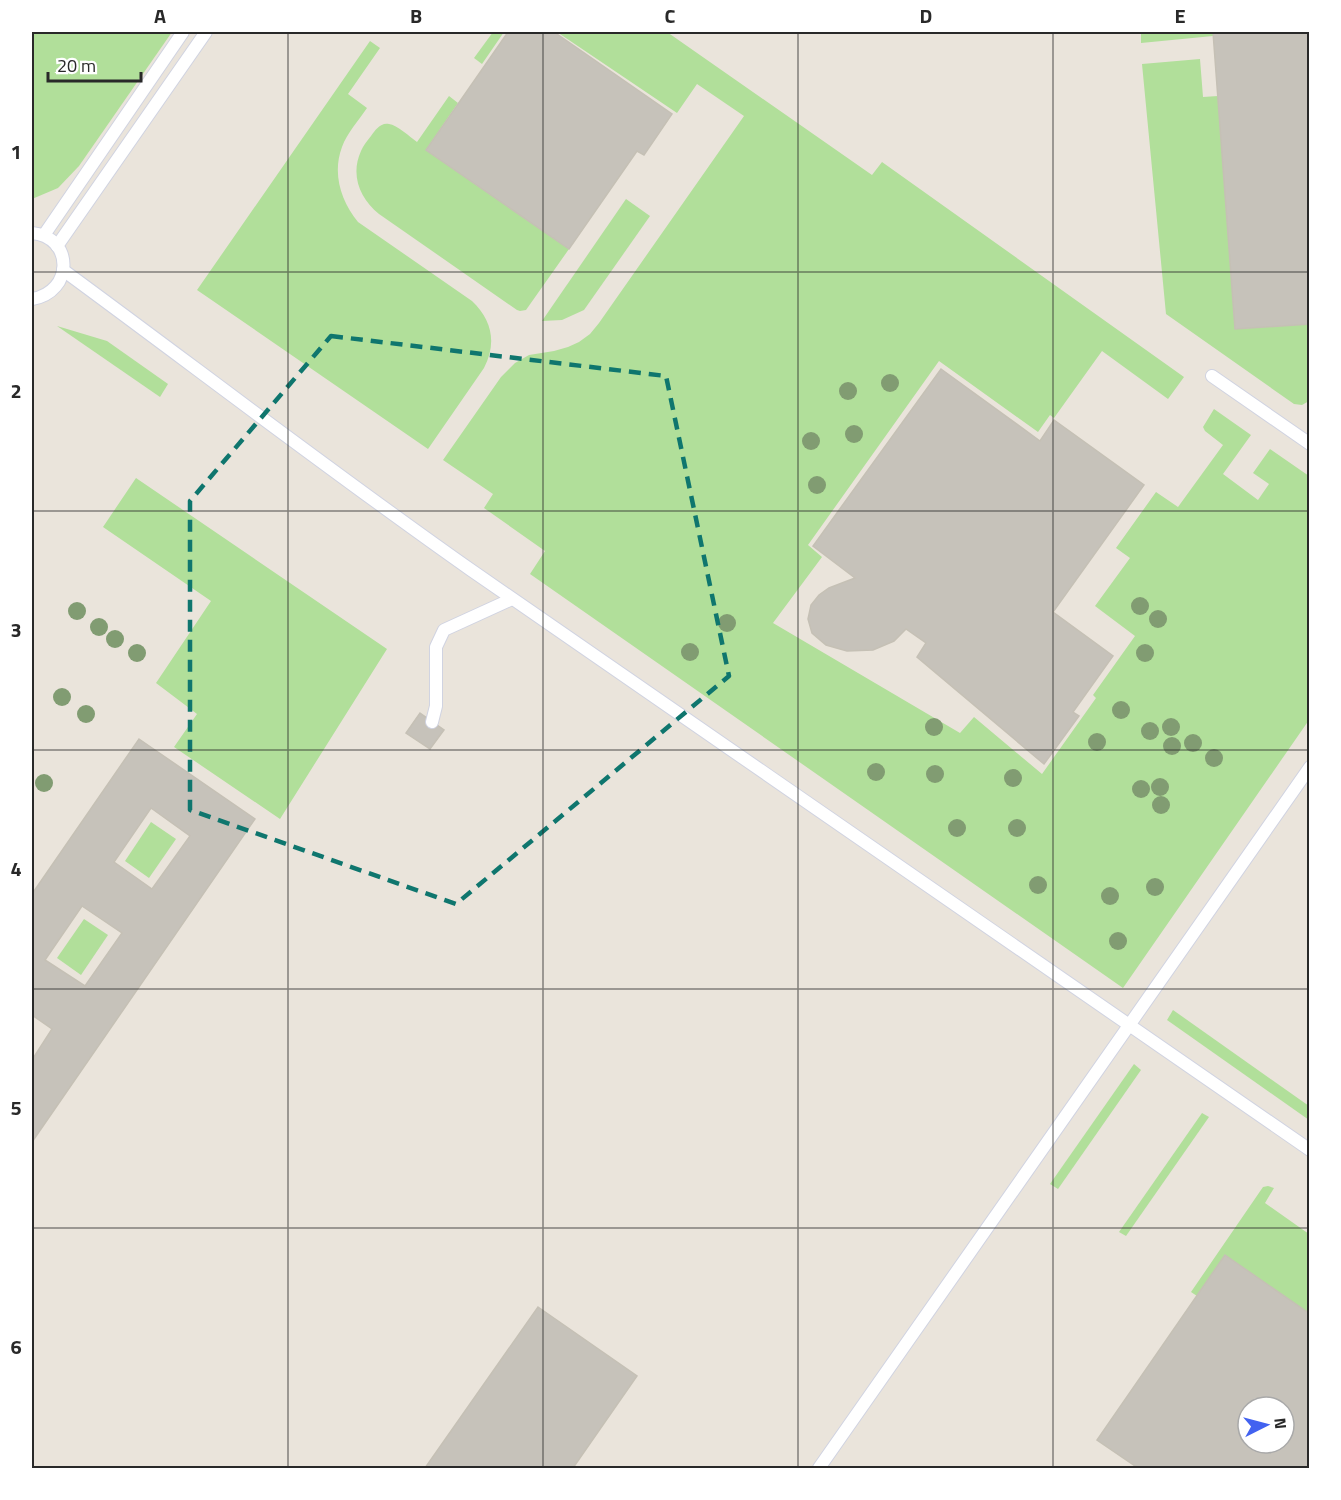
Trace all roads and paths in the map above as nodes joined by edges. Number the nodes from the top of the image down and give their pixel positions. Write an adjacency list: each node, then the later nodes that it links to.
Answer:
1 (183, 32): 3 (lane)
2 (206, 32): 4 (lane)
3 (38, 234): 4 (lane)
4 (57, 246): 5 (lane)
5 (63, 270): 6 (lane); 9 (lane)
6 (32, 298)
7 (1212, 376): 8 (lane)
8 (1310, 444)
9 (512, 599): 10 (lane); 12 (lane)
10 (432, 722)
11 (1310, 767): 12 (lane)
12 (1130, 1024): 13 (lane); 14 (lane)
13 (1310, 1150)
14 (819, 1468)

